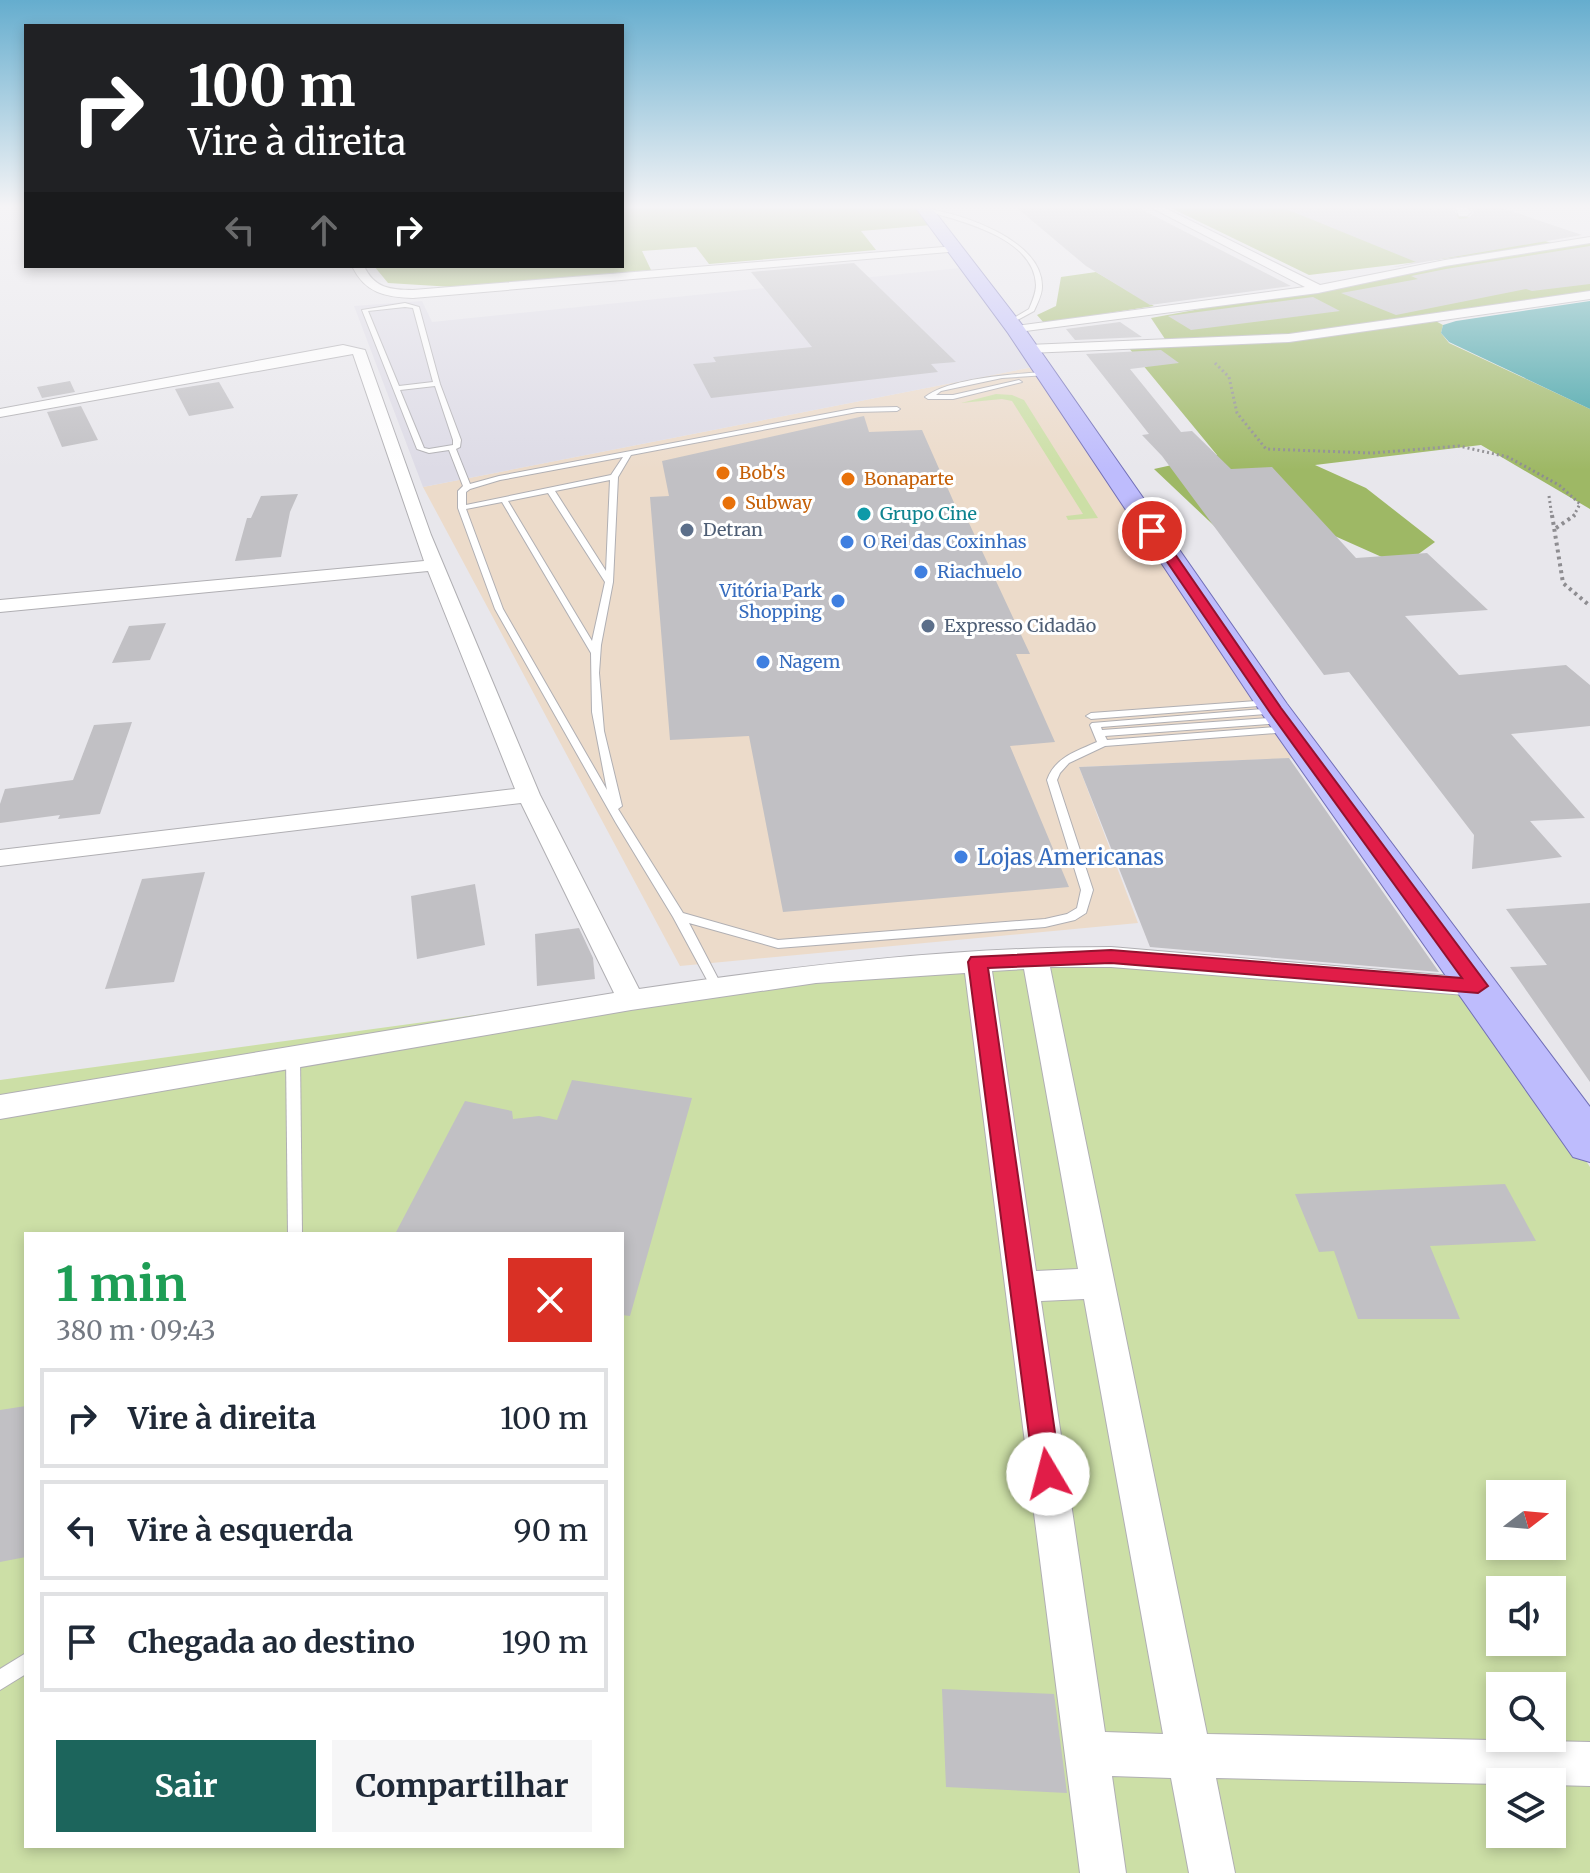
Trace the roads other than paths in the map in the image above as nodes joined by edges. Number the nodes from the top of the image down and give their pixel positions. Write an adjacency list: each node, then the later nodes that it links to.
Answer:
1 (985, 295): 5 (main road)
2 (1036, 295): 5 (lane)
3 (1290, 295): 5 (street)
4 (1587, 295): 5 (street)
5 (1024, 356): 7 (lane); 7 (lane); 22 (main road)
6 (437, 384): 8 (lane); 8 (lane); 11 (lane)
7 (988, 384): 7 (lane)
8 (399, 388): 11 (lane)
9 (897, 409): 12 (lane)
10 (0, 413): 18 (street)
11 (452, 449): 14 (lane)
12 (628, 454): 13 (lane); 14 (lane)
13 (614, 477): 15 (lane); 19 (lane)
14 (467, 487): 17 (lane)
15 (550, 490): 16 (lane); 19 (lane)
16 (504, 500): 17 (lane); 21 (lane)
17 (462, 508): 25 (lane)
18 (436, 565): 20 (street); 24 (street)
19 (609, 582): 21 (lane)
20 (0, 606)
21 (595, 653): 25 (lane)
22 (1279, 716): 23 (lane); 23 (lane); 30 (main road)
23 (1097, 729): 27 (lane)
24 (529, 795): 26 (street); 32 (street)
25 (621, 823): 27 (lane)
26 (0, 858)
27 (679, 916): 31 (lane)
28 (1035, 959): 29 (street); 30 (street); 37 (street)
29 (977, 962): 31 (street); 38 (street)
30 (1478, 986): 35 (main road)
31 (717, 988): 32 (street)
32 (631, 1000): 33 (street)
33 (293, 1057): 34 (street); 36 (lane)
34 (0, 1107)
35 (1590, 1143)
36 (295, 1232)
37 (1098, 1283): 38 (street); 42 (street)
38 (1022, 1287): 41 (street)
39 (24, 1664): 40 (lane)
40 (0, 1680)
41 (1087, 1754): 42 (street); 44 (street)
42 (1190, 1757): 43 (street); 45 (street)
43 (1590, 1764)
44 (1103, 1873)
45 (1212, 1873)

